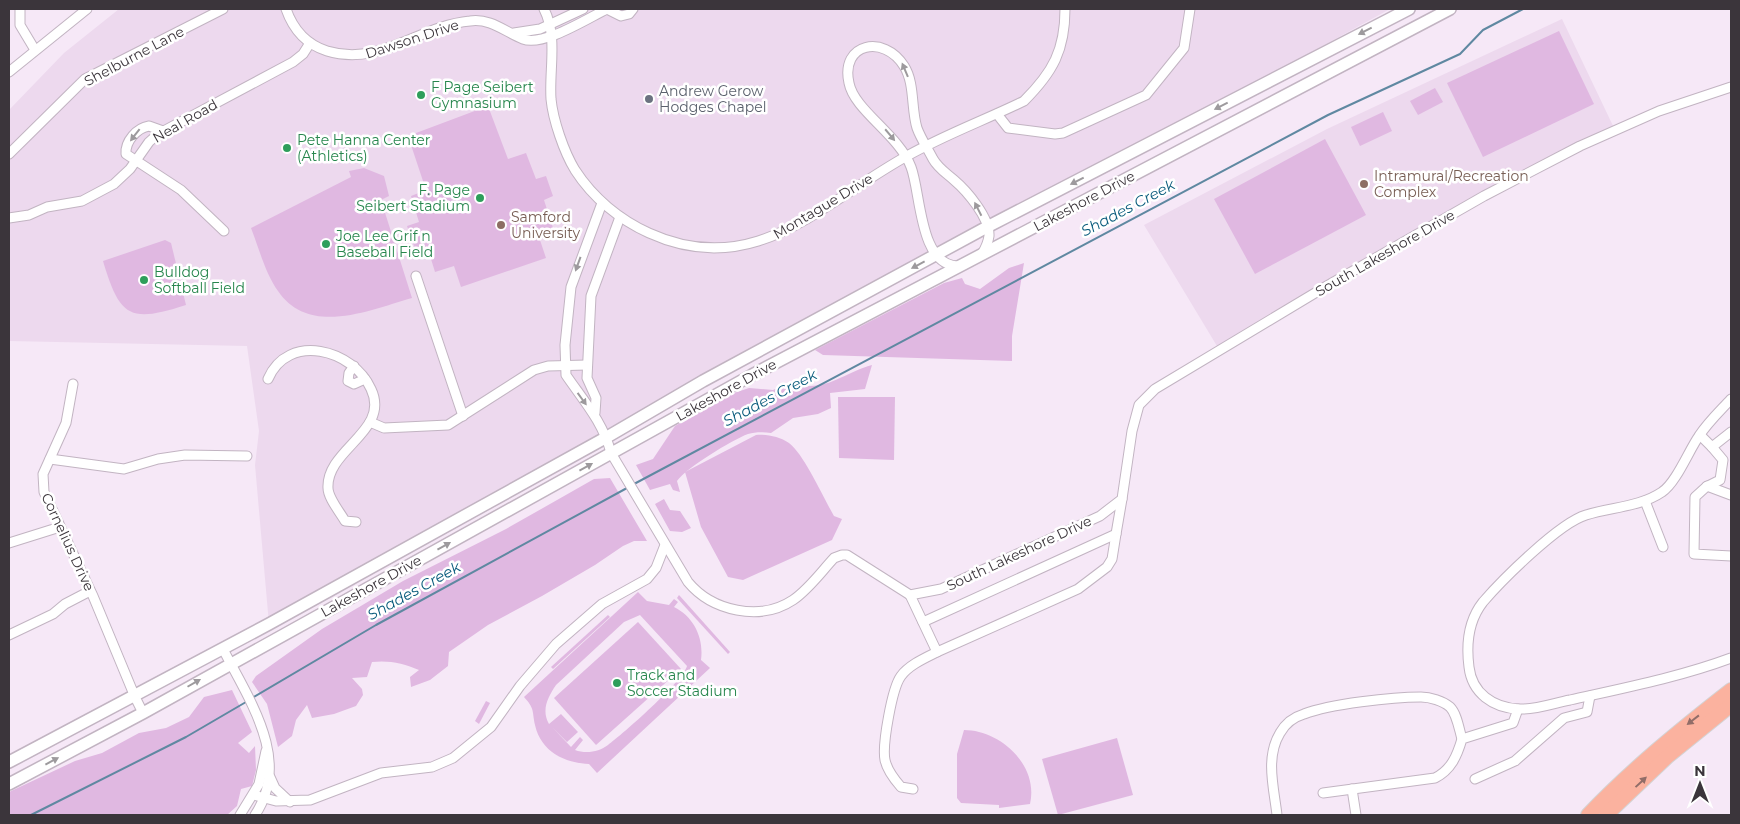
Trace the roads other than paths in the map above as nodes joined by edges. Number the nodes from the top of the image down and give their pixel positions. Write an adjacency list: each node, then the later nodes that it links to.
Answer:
1 (20, 9): 17 (street)
2 (87, 9): 17 (street)
3 (223, 9): 23 (street, Shelburne Lane)
4 (286, 9): 16 (street)
5 (544, 9): 13 (street, Montague Drive)
6 (583, 9): 13 (street)
7 (607, 9): 8 (street); 15 (street)
8 (633, 9)
9 (1065, 9): 20 (street, Montague Drive)
10 (1190, 9): 20 (street)
11 (1408, 9): 29 (main road, Lakeshore Drive, one-way to 29)
12 (1450, 9): 31 (main road, Lakeshore Drive)
13 (549, 26): 14 (street); 15 (street, Montague Drive)
14 (513, 33): 15 (street, Dawson Drive); 16 (street, Dawson Drive)
15 (551, 37): 26 (street, Montague Drive)
16 (310, 43): 21 (street, Neal Road)
17 (35, 50): 18 (street)
18 (9, 72)
19 (1731, 87): 56 (street, South Lakeshore Drive)
20 (997, 114): 22 (street, Montague Drive)
21 (163, 131): 25 (street, Neal Road); 25 (street, one-way to 25)
22 (926, 146): 24 (street, Montague Drive); 24 (street, one-way to 24); 29 (street, one-way to 22)
23 (9, 154)
24 (906, 156): 27 (street, Montague Drive); 32 (street)
25 (135, 162): 28 (street, Neal Road); 30 (street)
26 (602, 203): 27 (street, Montague Drive); 35 (street, one-way to 35)
27 (620, 217): 36 (street)
28 (9, 218)
29 (987, 227): 31 (street); 32 (main road, Lakeshore Drive)
30 (224, 231)
31 (982, 254): 33 (main road, Lakeshore Drive)
32 (937, 255): 33 (street); 49 (main road, Lakeshore Drive, one-way to 49)
33 (957, 266): 51 (main road, Lakeshore Drive)
34 (416, 276): 45 (street)
35 (564, 365): 36 (street); 41 (street); 45 (street)
36 (587, 365): 38 (street)
37 (354, 366): 39 (street); 40 (street); 40 (street)
38 (587, 378): 41 (street); 44 (street)
39 (268, 379)
40 (365, 379): 46 (street)
41 (573, 382): 44 (street, one-way to 44)
42 (73, 384): 53 (street, Cornelius Drive)
43 (1731, 399): 48 (street)
44 (595, 414): 49 (street)
45 (464, 416): 46 (street)
46 (370, 422): 58 (street)
47 (1731, 432): 50 (street)
48 (1700, 435): 50 (street); 57 (street)
49 (607, 437): 51 (street); 69 (main road, Lakeshore Drive)
50 (1712, 447): 54 (street)
51 (611, 453): 61 (street); 72 (main road, Lakeshore Drive, one-way to 51)
52 (248, 456): 53 (street)
53 (50, 459): 59 (street, Cornelius Drive)
54 (1707, 486): 55 (street); 64 (street)
55 (1731, 495)
56 (1122, 498): 60 (street, South Lakeshore Drive); 66 (street, South Lakeshore Drive)
57 (1645, 501): 63 (street); 77 (street)
58 (356, 522)
59 (60, 527): 62 (street); 65 (street, Cornelius Drive)
60 (1116, 534): 67 (street, South Lakeshore Drive); 70 (street, South Lakeshore Drive)
61 (664, 541): 66 (street); 90 (street)
62 (9, 544)
63 (1663, 547)
64 (1731, 556)
65 (90, 591): 68 (street); 75 (street, Cornelius Drive)
66 (910, 595): 67 (street)
67 (923, 622): 70 (street)
68 (9, 635)
69 (223, 649): 72 (street); 75 (main road, Lakeshore Drive)
70 (937, 652): 85 (street, South Lakeshore Drive)
71 (1731, 658): 74 (street)
72 (230, 663): 78 (main road, Lakeshore Drive, one-way to 72); 80 (street)
73 (1731, 690): 95 (main road, one-way to 95)
74 (1590, 696): 77 (street); 83 (street)
75 (135, 697): 78 (street, Cornelius Drive); 81 (main road, Lakeshore Drive)
76 (1731, 705): 96 (main road, one-way to 76)
77 (1518, 709): 79 (street)
78 (144, 712): 84 (main road, Lakeshore Drive, one-way to 78)
79 (1462, 739): 86 (street); 93 (street)
80 (266, 751): 82 (street); 88 (street)
81 (9, 762)
82 (270, 777): 89 (street); 90 (street)
83 (1475, 779)
84 (9, 784)
85 (913, 789)
86 (1352, 789): 87 (street); 94 (street)
87 (1323, 794)
88 (254, 795): 89 (street); 91 (street)
89 (264, 799): 90 (street); 92 (street)
90 (290, 802)
91 (240, 815)
92 (255, 815)
93 (1277, 815)
94 (1356, 815)
95 (1588, 815)
96 (1606, 815)

